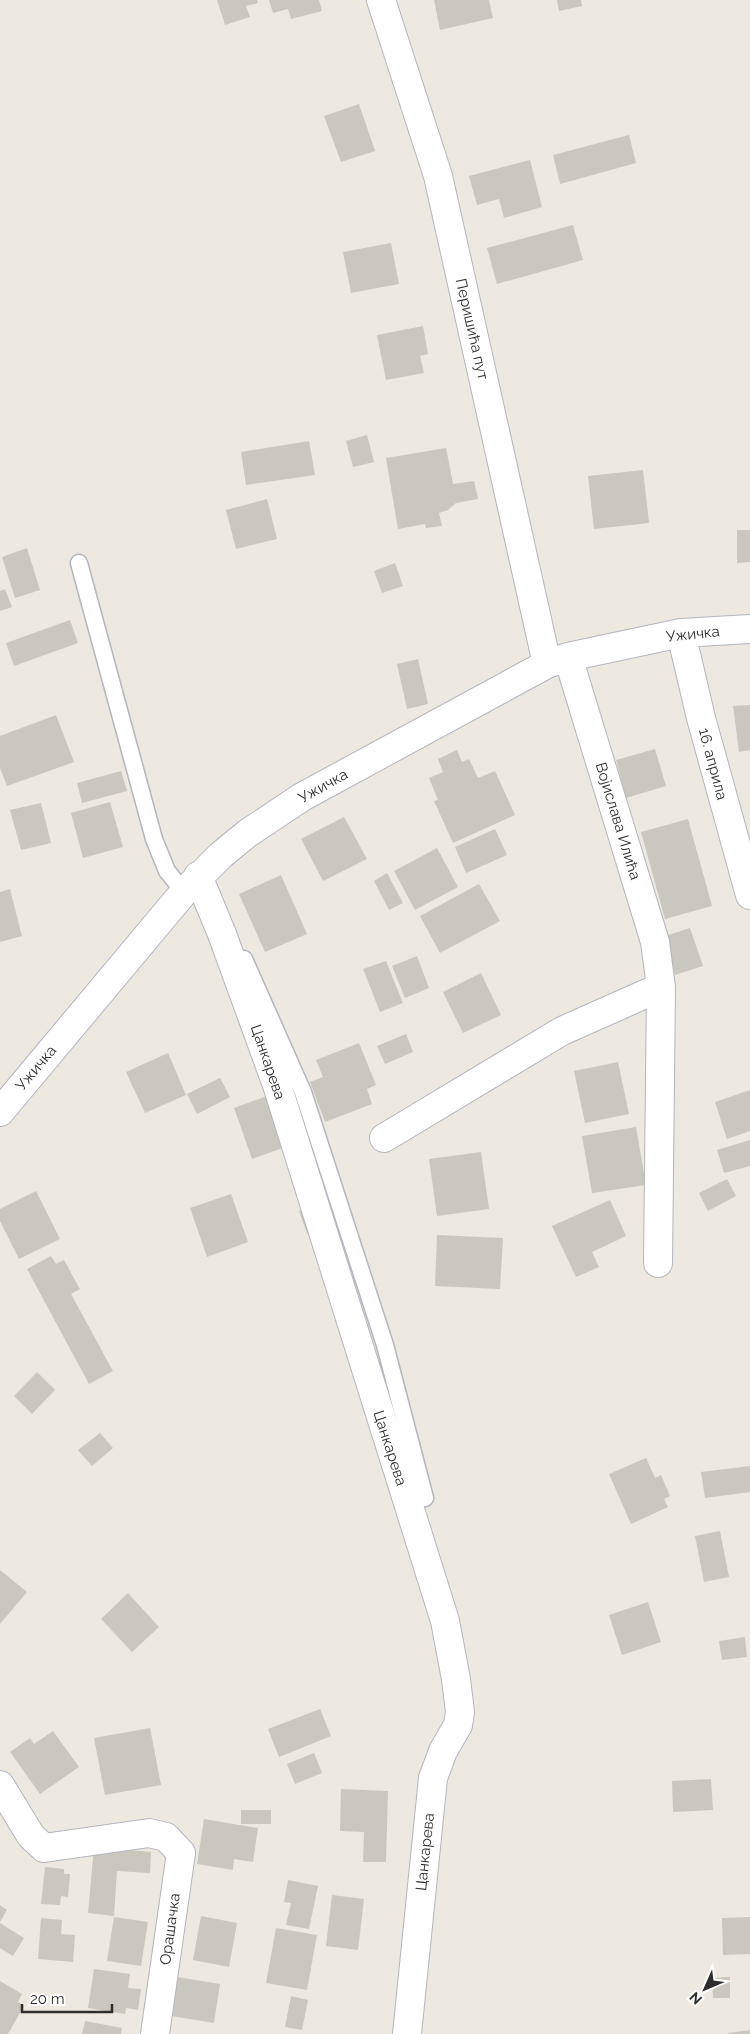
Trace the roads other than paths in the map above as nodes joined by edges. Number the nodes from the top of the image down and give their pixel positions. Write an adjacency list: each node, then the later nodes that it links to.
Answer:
1 (381, 0): 5 (street, Перишића пут)
2 (79, 563): 6 (lane)
3 (750, 629): 4 (street, Ужичка)
4 (681, 633): 5 (street, Ужичка); 7 (street, 16. априла)
5 (558, 660): 6 (street, Ужичка); 8 (street, Војислава Илића)
6 (196, 879): 9 (street, Ужичка); 12 (lane); 15 (street, Цанкарева)
7 (750, 895)
8 (661, 987): 10 (street); 11 (street, Војислава Илића)
9 (0, 1112)
10 (384, 1138)
11 (658, 1263)
12 (425, 1498)
13 (0, 1785): 14 (street, Орашачка)
14 (155, 2034)
15 (407, 2034)

